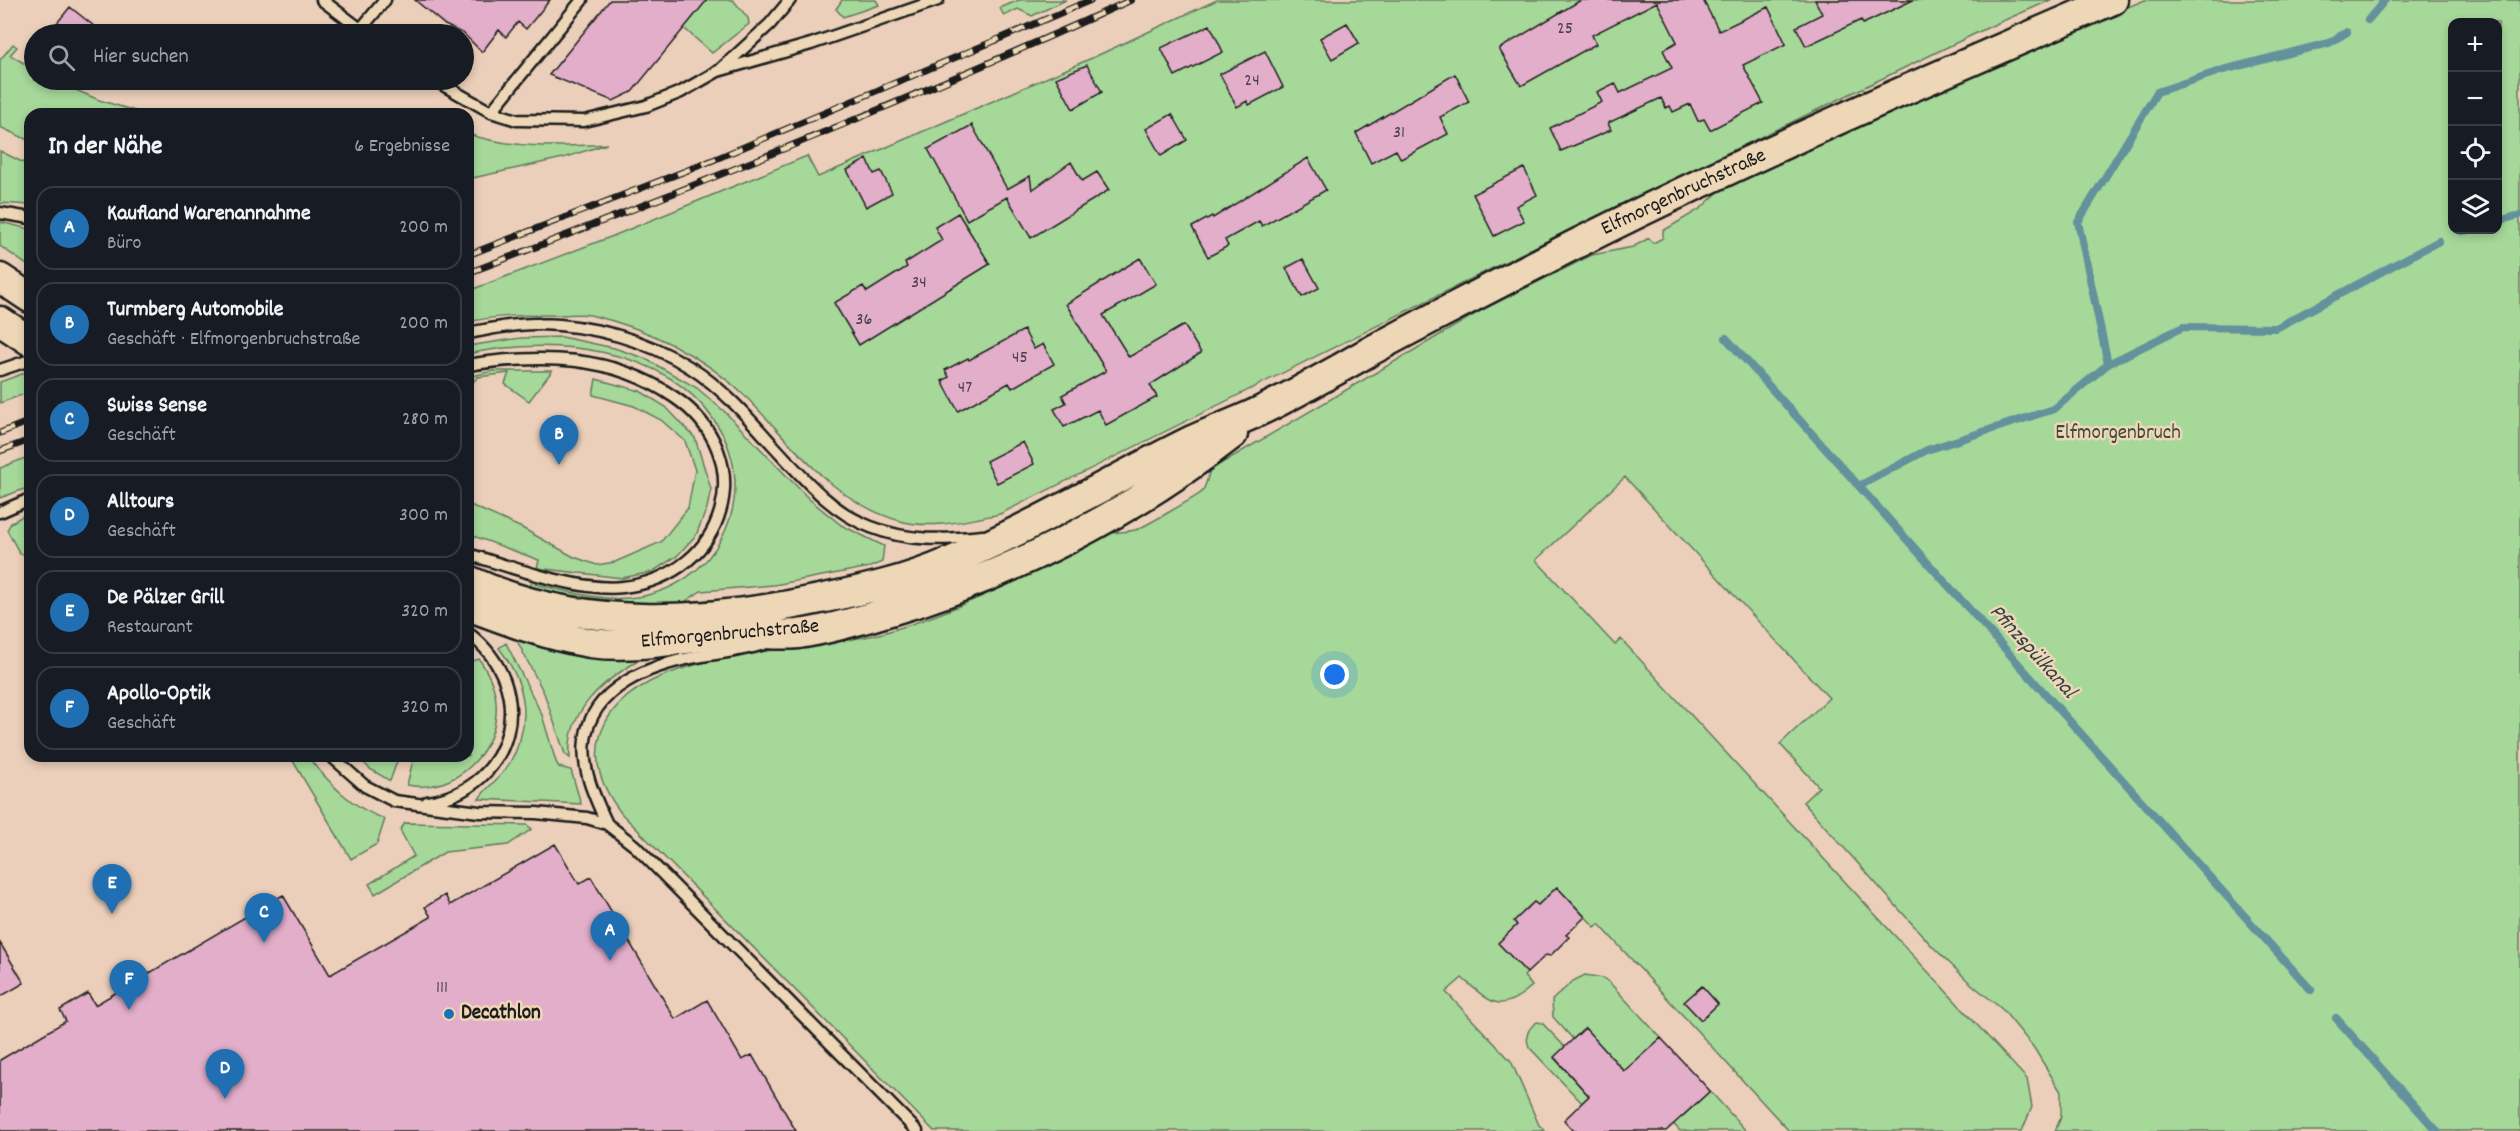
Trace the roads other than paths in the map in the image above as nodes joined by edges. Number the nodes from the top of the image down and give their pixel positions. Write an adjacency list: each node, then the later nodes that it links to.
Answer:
1 (322, 0): 7 (lane)
2 (385, 0): 8 (lane)
3 (582, 0): 11 (lane)
4 (790, 0): 9 (lane)
5 (938, 0): 9 (lane)
6 (2114, 0): 20 (main road, Elfmorgenbruchstraße)
7 (354, 24)
8 (369, 24)
9 (718, 71): 11 (lane)
10 (452, 90): 11 (lane)
11 (491, 112)
12 (0, 213): 13 (lane)
13 (24, 217)
14 (0, 278): 15 (main road)
15 (24, 294)
16 (474, 332): 23 (lane)
17 (20, 340): 19 (lane)
18 (474, 364): 24 (lane)
19 (0, 370)
20 (1265, 409): 23 (main road, Elfmorgenbruchstraße); 27 (main road, Elfmorgenbruchstraße)
21 (24, 502): 22 (lane)
22 (0, 512)
23 (1015, 532): 25 (main road, Elfmorgenbruchstraße)
24 (474, 556)
25 (474, 582)
26 (474, 608): 27 (main road, Elfmorgenbruchstraße)
27 (798, 634): 31 (lane)
28 (474, 638): 30 (lane)
29 (337, 762): 30 (lane)
30 (411, 805): 31 (lane)
31 (607, 824): 32 (lane)
32 (917, 1131)

